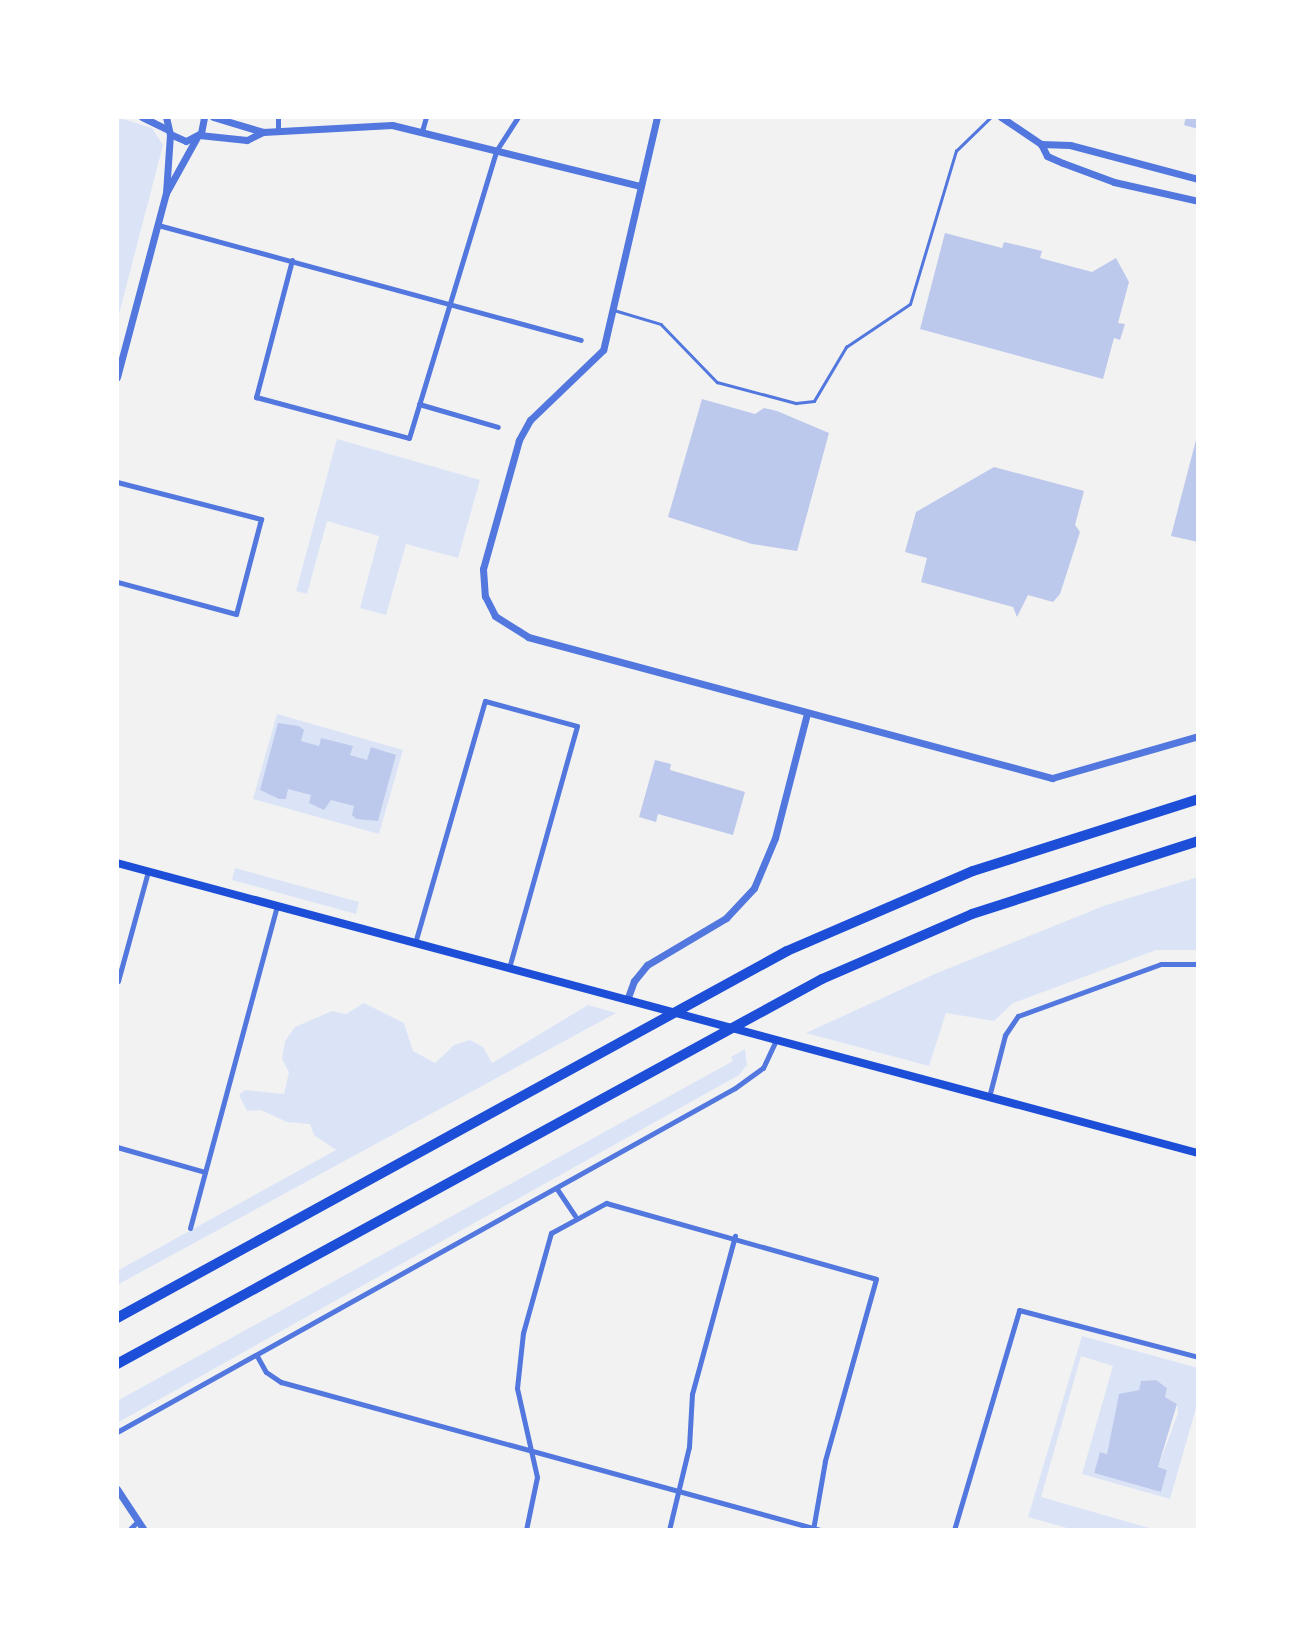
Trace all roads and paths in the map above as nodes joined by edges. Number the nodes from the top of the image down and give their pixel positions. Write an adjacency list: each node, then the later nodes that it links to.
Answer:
1 (142, 117): 11 (street)
2 (166, 117): 11 (street)
3 (204, 117): 15 (street)
4 (213, 117): 14 (street)
5 (278, 117): 12 (street)
6 (426, 117): 13 (street)
7 (518, 117): 17 (street)
8 (657, 117): 19 (street)
9 (991, 117): 25 (lane)
10 (1001, 117): 16 (street)
11 (169, 131): 15 (street); 20 (street)
12 (278, 131): 13 (street); 14 (street)
13 (422, 131): 17 (street)
14 (263, 132): 15 (street)
15 (198, 136): 20 (street)
16 (1041, 144): 18 (street); 21 (street)
17 (496, 151): 19 (street); 24 (street)
18 (1198, 179)
19 (640, 186): 25 (street)
20 (166, 193): 22 (street)
21 (1198, 201)
22 (158, 225): 23 (street); 27 (street)
23 (292, 260): 24 (street); 28 (street)
24 (449, 302): 26 (street); 28 (street)
25 (614, 310): 32 (street)
26 (581, 340)
27 (117, 377)
28 (419, 404): 29 (street)
29 (498, 427)
30 (117, 482): 31 (street)
31 (117, 582)
32 (807, 713): 33 (street); 43 (street)
33 (1198, 736)
34 (1198, 799): 53 (highway)
35 (1198, 841): 56 (highway)
36 (117, 863): 37 (main road)
37 (148, 871): 38 (main road); 42 (street)
38 (277, 906): 39 (main road); 48 (street)
39 (415, 943): 41 (main road); 41 (street)
40 (1198, 964): 45 (street)
41 (509, 968): 43 (main road)
42 (118, 981)
43 (627, 1000): 44 (main road)
44 (775, 1040): 45 (main road); 49 (street)
45 (989, 1097): 47 (main road)
46 (117, 1147): 48 (street)
47 (1198, 1153)
48 (205, 1172): 51 (street)
49 (557, 1189): 50 (street); 54 (street)
50 (575, 1216): 52 (street); 58 (street)
51 (190, 1228)
52 (735, 1236): 60 (street); 62 (street)
53 (117, 1318)
54 (257, 1356): 57 (street); 58 (street)
55 (1198, 1357): 68 (street)
56 (117, 1364)
57 (117, 1432)
58 (532, 1452): 60 (street); 65 (street)
59 (117, 1489): 61 (street)
60 (679, 1492): 62 (street); 66 (street)
61 (137, 1522): 63 (street); 64 (street)
62 (813, 1529): 67 (street)
63 (129, 1530)
64 (144, 1530)
65 (526, 1530)
66 (669, 1530)
67 (820, 1530)
68 (954, 1530)

